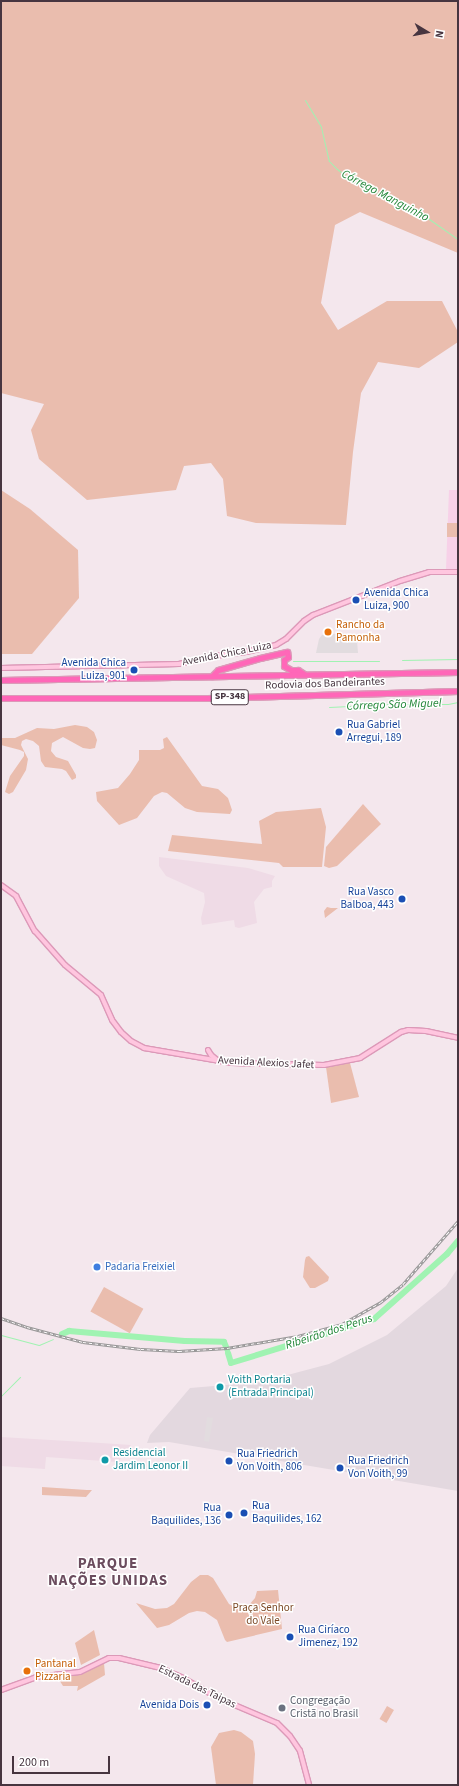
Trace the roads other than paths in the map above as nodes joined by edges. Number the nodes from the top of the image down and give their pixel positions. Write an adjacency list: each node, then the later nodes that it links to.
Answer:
1 (458, 572): 2 (main road, Avenida Chica Luiza)
2 (1, 668)
3 (458, 672): 4 (highway, Rodovia dos Bandeirantes / SP-348)
4 (305, 674): 5 (highway, Rodovia dos Bandeirantes / SP-348); 5 (highway)
5 (212, 676): 6 (highway, Rodovia dos Bandeirantes / SP-348)
6 (1, 680)
7 (458, 690): 8 (highway, Rodovia dos Bandeirantes / SP-348)
8 (1, 698)
9 (1, 885): 12 (main road, Avenida Alexios Jafet)
10 (458, 1038): 12 (main road, Avenida Alexios Jafet)
11 (208, 1050): 12 (main road)
12 (221, 1062)
13 (1, 1690): 14 (main road, Estrada das Taipas)
14 (309, 1785)

